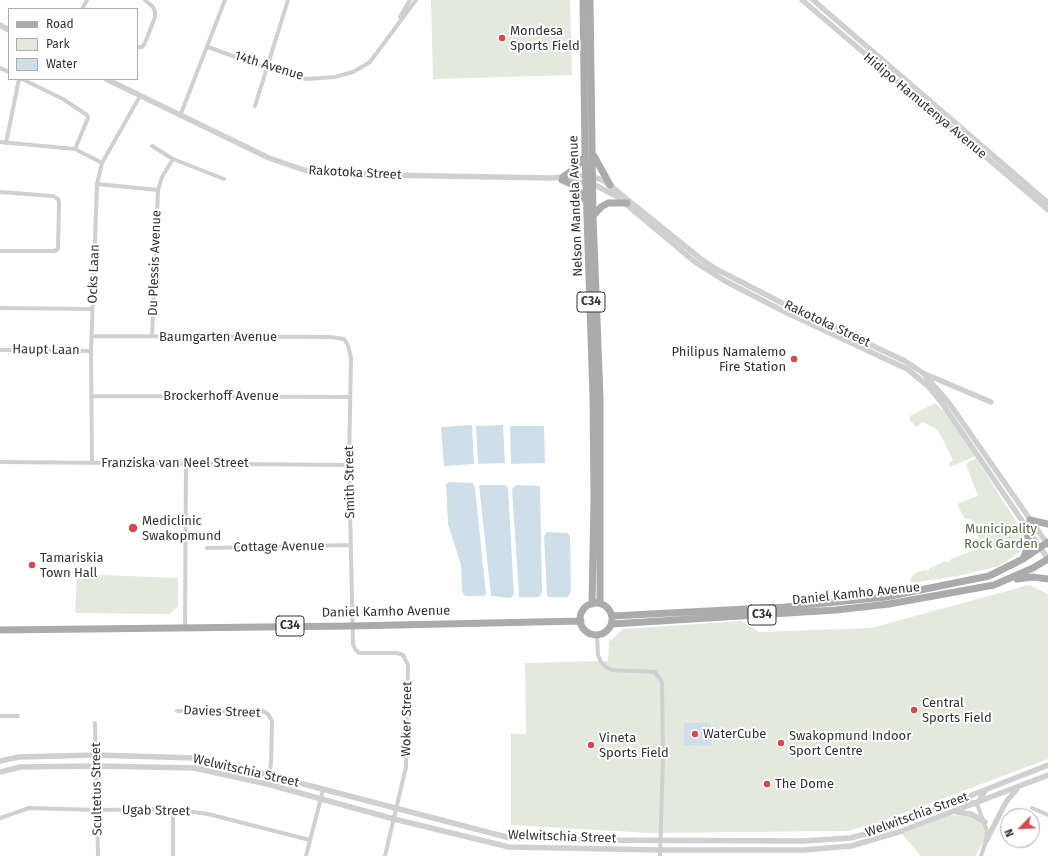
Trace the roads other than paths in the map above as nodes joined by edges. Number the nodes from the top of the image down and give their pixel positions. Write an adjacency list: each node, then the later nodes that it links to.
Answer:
1 (145, 0): 11 (street)
2 (225, 0): 12 (street)
3 (288, 0): 13 (street)
4 (410, 0): 10 (street)
5 (416, 0): 10 (street, 14th Avenue)
6 (583, 0): 25 (main road, Nelson Mandela Avenue / C34)
7 (590, 0): 24 (main road, Nelson Mandela Avenue / C34)
8 (802, 0): 39 (street, Hidipo Hamutenya Avenue)
9 (813, 0): 38 (street, Hidipo Hamutenya Avenue)
10 (392, 32): 13 (street, 14th Avenue)
11 (138, 47)
12 (208, 47): 13 (street, 14th Avenue); 19 (street)
13 (266, 68): 18 (street)
14 (19, 80): 21 (street)
15 (24, 80): 23 (street)
16 (108, 80): 17 (street, Rakotoka Street)
17 (140, 96): 19 (street, Rakotoka Street); 27 (street, Ocks Laan)
18 (255, 106)
19 (180, 116): 30 (street, Rakotoka Street)
20 (0, 142): 21 (street)
21 (6, 143): 23 (street)
22 (152, 146): 26 (street)
23 (75, 149): 27 (street)
24 (591, 150): 28 (main road, Nelson Mandela Avenue / C34); 33 (main road)
25 (585, 156): 28 (main road, Nelson Mandela Avenue / C34); 30 (main road)
26 (173, 159): 29 (street); 34 (street, Du Plessis Avenue)
27 (102, 163): 31 (street, Ocks Laan)
28 (590, 176): 30 (street, Rakotoka Street); 32 (main road, Nelson Mandela Avenue / C34); 33 (street, Rakotoka Street)
29 (224, 179)
30 (562, 179): 32 (street, Rakotoka Street); 36 (main road)
31 (97, 184): 34 (street); 43 (street, Ocks Laan)
32 (589, 184): 36 (main road, Nelson Mandela Avenue / C34); 37 (street, Rakotoka Street); 40 (main road, Nelson Mandela Avenue / C34)
33 (610, 185): 49 (street, Rakotoka Street)
34 (158, 190): 45 (street, Du Plessis Avenue)
35 (0, 192): 41 (street)
36 (587, 203): 66 (main road, Nelson Mandela Avenue / C34)
37 (627, 203): 40 (main road); 57 (street, Rakotoka Street)
38 (1048, 203)
39 (1048, 210)
40 (593, 216): 66 (main road, Nelson Mandela Avenue / C34)
41 (0, 251)
42 (0, 308): 43 (street)
43 (92, 309): 44 (street, Ocks Laan)
44 (92, 336): 45 (street, Baumgarten Avenue); 48 (street, Ocks Laan)
45 (152, 336): 46 (street, Baumgarten Avenue)
46 (344, 339): 51 (street, Smith Street)
47 (0, 350): 48 (street, Haupt Laan)
48 (91, 351): 50 (street, Ocks Laan)
49 (923, 373): 52 (street); 57 (street, Rakotoka Street)
50 (92, 396): 51 (street, Brockerhoff Avenue); 54 (street, Ocks Laan)
51 (350, 397): 56 (street, Smith Street)
52 (991, 402)
53 (0, 462): 54 (street, Franziska van Neel Street)
54 (92, 462): 55 (street, Franziska van Neel Street)
55 (186, 462): 56 (street, Franziska van Neel Street); 70 (street)
56 (349, 465): 59 (street, Smith Street)
57 (1028, 523): 58 (main road); 60 (street, Rakotoka Street); 62 (main road)
58 (1048, 524)
59 (351, 545): 61 (street, Cottage Avenue); 69 (street, Smith Street)
60 (1046, 545): 62 (main road, Daniel Kamho Avenue / C34); 63 (street, Rakotoka Street)
61 (207, 548)
62 (1023, 559): 67 (main road, Daniel Kamho Avenue / C34)
63 (1048, 559): 65 (main road, Daniel Kamho Avenue / C34)
64 (1048, 579): 65 (main road)
65 (1005, 581): 67 (main road, Daniel Kamho Avenue / C34)
66 (596, 604): 67 (main road); 68 (main road)
67 (612, 620): 72 (main road)
68 (581, 621): 69 (main road, Daniel Kamho Avenue / C34); 72 (main road)
69 (352, 626): 70 (main road, Daniel Kamho Avenue / C34); 92 (street, Woker Street)
70 (185, 627): 71 (main road, Daniel Kamho Avenue / C34)
71 (0, 630)
72 (597, 636): 98 (street)
73 (177, 711): 82 (street, Davies Street)
74 (0, 716): 75 (street)
75 (18, 716)
76 (95, 723): 77 (street, Scultetus Street)
77 (96, 756): 78 (street, Welwitschia Street); 80 (street, Scultetus Street); 82 (street, Welwitschia Street)
78 (0, 761)
79 (1048, 765): 86 (street, Welwitschia Street)
80 (96, 766): 81 (street, Welwitschia Street); 84 (street, Welwitschia Street); 93 (street, Scultetus Street)
81 (0, 772)
82 (269, 775): 84 (street, Davies Street); 87 (street, Welwitschia Street)
83 (1048, 775): 85 (street, Welwitschia Street)
84 (267, 784): 88 (street, Welwitschia Street)
85 (1020, 786): 90 (street, Welwitschia Street); 100 (street)
86 (986, 789): 89 (street, Welwitschia Street); 90 (street)
87 (323, 790): 88 (street); 92 (street, Welwitschia Street)
88 (321, 799): 96 (street, Welwitschia Street); 99 (street)
89 (962, 800): 90 (street); 98 (street, Welwitschia Street)
90 (977, 804): 94 (street, Welwitschia Street); 97 (street)
91 (173, 809): 93 (street, Ugab Street); 99 (street, Ugab Street); 103 (street)
92 (396, 809): 96 (street, Woker Street); 98 (street, Welwitschia Street)
93 (98, 810): 95 (street, Ugab Street); 102 (street, Scultetus Street)
94 (950, 813): 97 (street); 101 (street, Welwitschia Street)
95 (0, 818)
96 (394, 819): 101 (street, Welwitschia Street); 105 (street, Woker Street)
97 (985, 822): 100 (street)
98 (661, 839): 101 (street)
99 (310, 840): 104 (street)
100 (986, 841): 106 (street)
101 (660, 853)
102 (98, 856)
103 (173, 856)
104 (306, 856)
105 (385, 856)
106 (981, 856)

